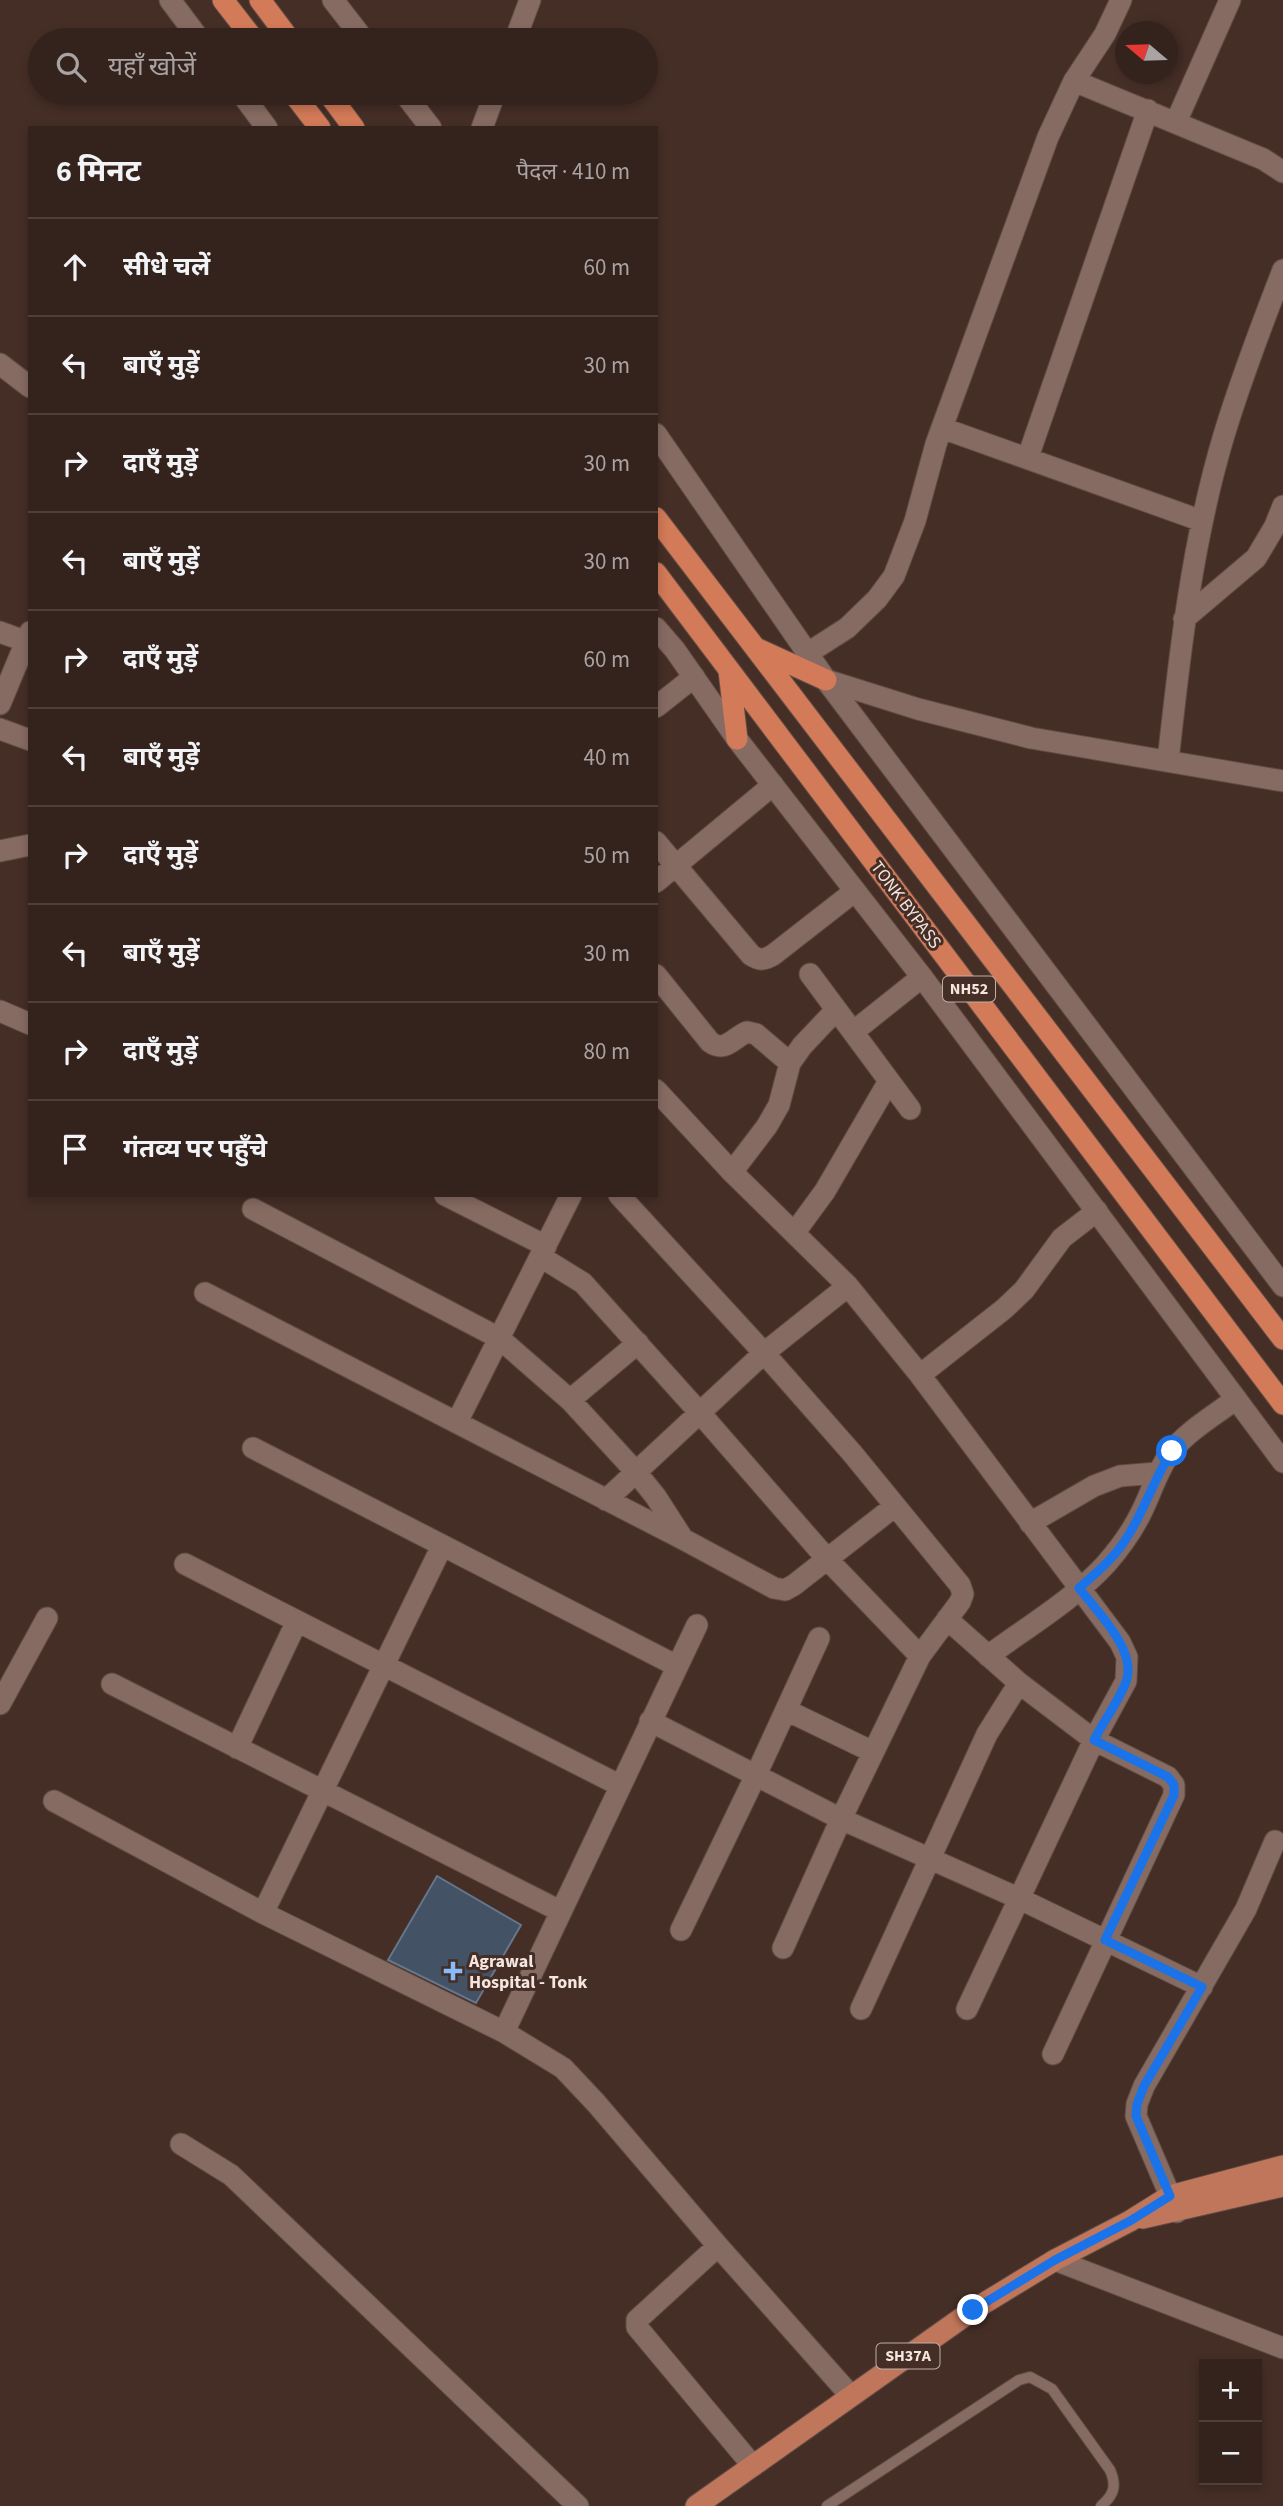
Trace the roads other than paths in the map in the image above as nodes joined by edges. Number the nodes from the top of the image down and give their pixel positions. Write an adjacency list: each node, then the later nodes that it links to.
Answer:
1 (170, 0): 8 (street)
2 (223, 0): 9 (highway)
3 (260, 0): 10 (highway)
4 (333, 0): 11 (street)
5 (530, 0): 12 (street)
6 (1121, 0): 13 (street)
7 (1230, 0): 20 (street)
8 (191, 28)
9 (245, 28)
10 (281, 28)
11 (355, 28)
12 (520, 28)
13 (1074, 81): 19 (street); 30 (street)
14 (250, 105): 21 (street)
15 (302, 105): 22 (highway)
16 (337, 105): 23 (highway)
17 (413, 105): 24 (street)
18 (491, 105): 25 (street)
19 (1148, 110): 20 (street); 32 (street)
20 (1176, 122): 26 (street)
21 (266, 126)
22 (318, 126)
23 (353, 126)
24 (429, 126)
25 (483, 126)
26 (1283, 172)
27 (1283, 270): 35 (street)
28 (0, 364): 29 (street)
29 (28, 385)
30 (942, 428): 32 (street); 42 (street)
31 (658, 437): 42 (street)
32 (1028, 457): 35 (street)
33 (1283, 506): 37 (street)
34 (658, 521): 41 (highway, NH52)
35 (1202, 521): 37 (street)
36 (658, 576): 43 (highway, TONK BYPASS / NH52)
37 (1184, 619): 51 (street)
38 (658, 631): 44 (street)
39 (0, 632): 40 (street)
40 (28, 639): 46 (street)
41 (756, 648): 45 (highway); 83 (highway, NH52)
42 (808, 653): 45 (street)
43 (728, 669): 50 (highway); 89 (highway, TONK BYPASS / NH52)
44 (694, 677): 47 (street); 50 (street)
45 (826, 680): 51 (street); 80 (street)
46 (0, 704)
47 (658, 705)
48 (0, 729): 49 (street)
49 (28, 739)
50 (737, 739): 53 (street)
51 (1168, 761): 52 (street)
52 (1283, 780)
53 (773, 785): 57 (street); 59 (street)
54 (658, 844): 57 (street)
55 (28, 845): 56 (street)
56 (0, 851)
57 (676, 866): 58 (street); 59 (street)
58 (658, 880)
59 (855, 891): 62 (street)
60 (810, 974): 63 (street)
61 (658, 977): 67 (street)
62 (922, 977): 66 (street); 76 (street)
63 (836, 1010): 66 (street); 67 (street)
64 (0, 1011): 65 (street)
65 (28, 1023)
66 (853, 1032): 68 (street)
67 (790, 1063): 71 (street)
68 (889, 1081): 70 (street); 77 (street)
69 (658, 1092): 71 (street)
70 (910, 1109)
71 (732, 1172): 77 (street)
72 (448, 1197): 78 (street)
73 (570, 1197): 78 (street)
74 (621, 1197): 85 (street)
75 (253, 1209): 82 (street)
76 (1097, 1211): 86 (street); 87 (street)
77 (795, 1232): 79 (street)
78 (543, 1252): 82 (street); 84 (street)
79 (848, 1286): 85 (street); 86 (street)
80 (1283, 1286)
81 (205, 1293): 91 (street)
82 (499, 1338): 88 (street); 91 (street)
83 (1283, 1339)
84 (638, 1343): 88 (street); 90 (street)
85 (764, 1353): 90 (street); 97 (street)
86 (920, 1376): 98 (street)
87 (1236, 1399): 93 (street); 95 (street)
88 (570, 1400): 94 (street)
89 (1283, 1404)
90 (700, 1413): 94 (street); 101 (street)
91 (457, 1423): 96 (street)
92 (253, 1448): 100 (street)
93 (1283, 1462)
94 (636, 1472): 96 (street); 99 (street)
95 (1157, 1473): 98 (street); 103 (street)
96 (606, 1500): 99 (street)
97 (895, 1506): 101 (street); 105 (street)
98 (1030, 1523): 103 (street)
99 (683, 1539): 101 (street)
100 (442, 1546): 111 (street); 112 (street)
101 (828, 1560): 109 (street)
102 (185, 1564): 106 (street)
103 (1079, 1588): 110 (street); 118 (street)
104 (47, 1618): 115 (street)
105 (947, 1619): 109 (street); 110 (street)
106 (297, 1621): 111 (street); 119 (street)
107 (697, 1625): 112 (street)
108 (819, 1638): 116 (street)
109 (920, 1656): 120 (street)
110 (988, 1656): 113 (street)
111 (385, 1665): 122 (street); 123 (street)
112 (677, 1666): 117 (street)
113 (1019, 1683): 118 (street); 127 (street)
114 (112, 1684): 119 (street)
115 (0, 1704)
116 (786, 1710): 120 (street); 121 (street)
117 (650, 1721): 121 (street); 122 (street)
118 (1094, 1740): 128 (street); 132 (street)
119 (237, 1748): 123 (street)
120 (873, 1752): 125 (street)
121 (756, 1775): 125 (street); 131 (street)
122 (619, 1785): 129 (street)
123 (323, 1792): 129 (street); 130 (street)
124 (54, 1801): 130 (street)
125 (841, 1819): 127 (street); 133 (street)
126 (1275, 1841): 134 (street)
127 (929, 1858): 128 (street); 135 (street)
128 (1018, 1898): 132 (street); 136 (street)
129 (560, 1911): 137 (street)
130 (263, 1913): 137 (street)
131 (681, 1930)
132 (1105, 1940): 134 (street); 138 (street)
133 (783, 1948)
134 (1202, 1987): 142 (street)
135 (861, 2009)
136 (967, 2009)
137 (504, 2032): 143 (street)
138 (1053, 2054)
139 (181, 2144): 148 (street)
140 (1283, 2166): 142 (main road, SH37A)
141 (1283, 2186): 142 (main road, SH37A)
142 (1173, 2204): 144 (main road, SH37A)
143 (718, 2246): 146 (street); 147 (street)
144 (1055, 2260): 145 (street); 146 (main road, SH37A)
145 (1283, 2348)
146 (851, 2396): 147 (main road, SH37A)
147 (753, 2466): 149 (main road, SH37A)
148 (578, 2506)
149 (696, 2506)
150 (827, 2506): 151 (lane)
151 (1101, 2506)

